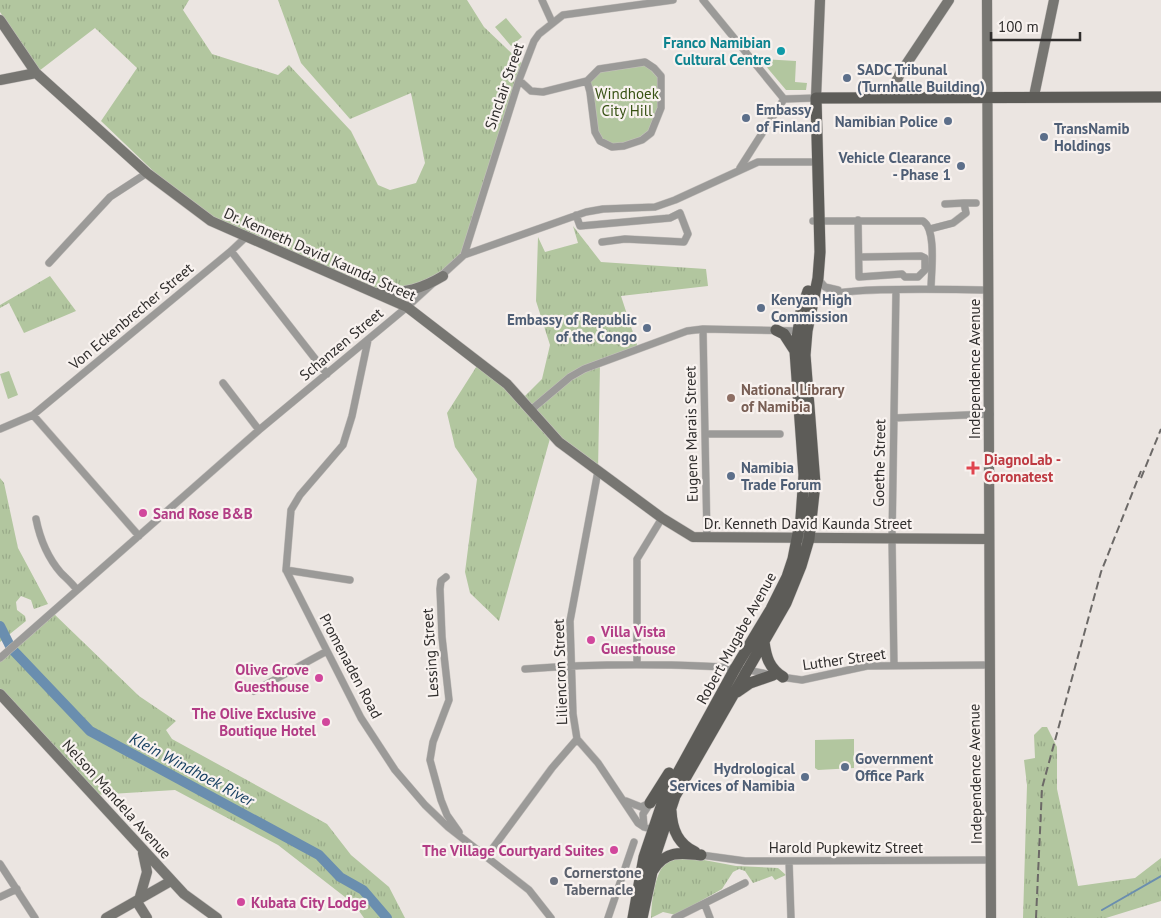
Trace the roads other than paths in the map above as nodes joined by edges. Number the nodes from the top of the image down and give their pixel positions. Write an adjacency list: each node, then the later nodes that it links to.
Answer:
1 (542, 0): 9 (street)
2 (672, 0): 9 (street, Sinclair Street)
3 (703, 0): 19 (street)
4 (820, 0): 17 (street, Robert Mugabe Avenue)
5 (950, 0): 15 (street)
6 (987, 0): 18 (street, Independence Avenue)
7 (1054, 0): 14 (street)
8 (0, 20): 10 (street, Dr. Kenneth David Kaunda Street)
9 (552, 22): 12 (street, Sinclair Street)
10 (36, 73): 11 (street); 22 (street, Dr. Kenneth David Kaunda Street)
11 (0, 80)
12 (519, 80): 13 (street); 35 (street, Sinclair Street)
13 (587, 80): 13 (street)
14 (1034, 96): 16 (main road); 18 (main road)
15 (888, 97): 17 (main road); 18 (main road)
16 (1161, 97)
17 (816, 98): 19 (street); 20 (main road, Robert Mugabe Avenue)
18 (988, 98): 42 (street, Independence Avenue)
19 (784, 99): 21 (street)
20 (816, 162): 21 (street, Schanzen Street); 29 (main road, Robert Mugabe Avenue)
21 (740, 169): 23 (street, Schanzen Street)
22 (147, 172): 32 (street, Dr. Kenneth David Kaunda Street); 37 (street)
23 (675, 200): 27 (street); 28 (street, Schanzen Street)
24 (976, 202): 25 (street)
25 (964, 203): 26 (street); 31 (street)
26 (945, 204)
27 (680, 213): 28 (street); 33 (street)
28 (576, 215): 35 (street, Schanzen Street)
29 (817, 220): 30 (street); 39 (main road, Robert Mugabe Avenue); 47 (main road, Robert Mugabe Avenue)
30 (858, 220): 31 (street); 36 (street)
31 (929, 226): 40 (street)
32 (246, 237): 34 (street, Von Eckenbrecher Street); 43 (street, Dr. Kenneth David Kaunda Street)
33 (602, 242)
34 (231, 251): 54 (street); 59 (street, Von Eckenbrecher Street)
35 (464, 255): 38 (street, Schanzen Street)
36 (859, 257): 36 (street)
37 (49, 263)
38 (443, 276): 43 (street); 46 (street, Schanzen Street)
39 (818, 278): 44 (street); 45 (main road, Robert Mugabe Avenue)
40 (931, 289): 41 (street); 42 (street)
41 (896, 290): 44 (street); 60 (street, Goethe Street)
42 (989, 290): 58 (street, Independence Avenue)
43 (371, 291): 46 (street, Dr. Kenneth David Kaunda Street)
44 (848, 292): 45 (street)
45 (812, 302): 47 (main road, Robert Mugabe Avenue)
46 (407, 308): 51 (street, Schanzen Street); 57 (street, Dr. Kenneth David Kaunda Street)
47 (805, 317): 49 (main road); 50 (main road, Robert Mugabe Avenue); 71 (main road, Robert Mugabe Avenue)
48 (703, 329): 49 (street); 57 (street); 63 (street, Eugene Marais Street)
49 (779, 330): 50 (street); 52 (main road)
50 (797, 332): 52 (main road, Robert Mugabe Avenue)
51 (368, 340): 53 (street, Schanzen Street); 55 (street)
52 (795, 351): 71 (main road, Robert Mugabe Avenue)
53 (352, 354): 54 (street, Schanzen Street); 55 (street)
54 (327, 374): 62 (street, Schanzen Street)
55 (358, 377): 73 (street)
56 (223, 383): 62 (street)
57 (532, 409): 65 (street, Dr. Kenneth David Kaunda Street)
58 (990, 414): 60 (street); 72 (street, Independence Avenue)
59 (33, 415): 61 (street, Von Eckenbrecher Street); 68 (street)
60 (894, 418): 70 (street, Goethe Street)
61 (0, 429)
62 (259, 430): 68 (street, Schanzen Street)
63 (705, 434): 64 (street); 69 (street, Eugene Marais Street)
64 (780, 434)
65 (598, 471): 66 (street, Dr. Kenneth David Kaunda Street); 81 (street, Liliencron Street)
66 (662, 518): 69 (street, Dr. Kenneth David Kaunda Street); 80 (street)
67 (36, 520): 76 (street)
68 (139, 536): 76 (street, Schanzen Street)
69 (707, 538): 71 (street, Dr. Kenneth David Kaunda Street)
70 (892, 538): 71 (street, Dr. Kenneth David Kaunda Street); 72 (street, Dr. Kenneth David Kaunda Street); 82 (street, Goethe Street)
71 (804, 539): 77 (main road, Robert Mugabe Avenue); 84 (main road, Robert Mugabe Avenue)
72 (989, 539): 83 (street, Independence Avenue)
73 (286, 570): 75 (street); 78 (street, Promenaden Road)
74 (446, 577): 97 (street, Lessing Street)
75 (350, 580)
76 (77, 590): 79 (street, Schanzen Street)
77 (764, 642): 85 (main road, Robert Mugabe Avenue); 87 (main road)
78 (327, 652): 88 (street); 97 (street, Promenaden Road)
79 (0, 658)
80 (637, 664): 81 (street, Luther Street); 84 (street, Luther Street)
81 (570, 665): 86 (street, Luther Street); 92 (street, Liliencron Street)
82 (894, 665): 83 (street, Luther Street); 87 (street, Luther Street)
83 (989, 665): 102 (street, Independence Avenue)
84 (736, 667): 85 (street, Luther Street); 91 (main road, Robert Mugabe Avenue)
85 (748, 669): 87 (street, Luther Street); 90 (main road, Robert Mugabe Avenue)
86 (525, 670)
87 (778, 676): 90 (main road)
88 (254, 691)
89 (0, 694): 99 (street, Nelson Mandela Avenue)
90 (733, 695): 95 (main road, Robert Mugabe Avenue)
91 (715, 706): 94 (main road); 96 (main road, Robert Mugabe Avenue)
92 (577, 739): 93 (street, Liliencron Street); 101 (street)
93 (624, 799): 94 (street); 96 (street, Liliencron Street)
94 (650, 803): 96 (street)
95 (671, 807): 96 (main road, Robert Mugabe Avenue); 100 (main road)
96 (653, 830): 105 (main road, Robert Mugabe Avenue); 118 (main road, Robert Mugabe Avenue)
97 (463, 839): 101 (street, Promenaden Road)
98 (634, 842): 117 (street)
99 (140, 847): 106 (street, Nelson Mandela Avenue); 110 (street)
100 (701, 855): 103 (street, Harold Pupkewitz Street); 105 (main road)
101 (487, 856): 116 (street, Promenaden Road)
102 (991, 860): 103 (street, Harold Pupkewitz Street); 123 (street, Independence Avenue)
103 (789, 861): 122 (street)
104 (0, 864): 108 (street)
105 (650, 877): 119 (main road, Robert Mugabe Avenue)
106 (171, 881): 110 (street); 115 (street, Nelson Mandela Avenue)
107 (745, 883): 111 (street)
108 (17, 890): 109 (street); 112 (street)
109 (0, 897)
110 (138, 901): 113 (street); 114 (street)
111 (705, 904): 120 (street); 121 (street)
112 (35, 918)
113 (106, 918)
114 (147, 918)
115 (217, 918)
116 (551, 918)
117 (608, 918)
118 (633, 918)
119 (642, 918)
120 (675, 918)
121 (710, 918)
122 (791, 918)
123 (991, 918)

